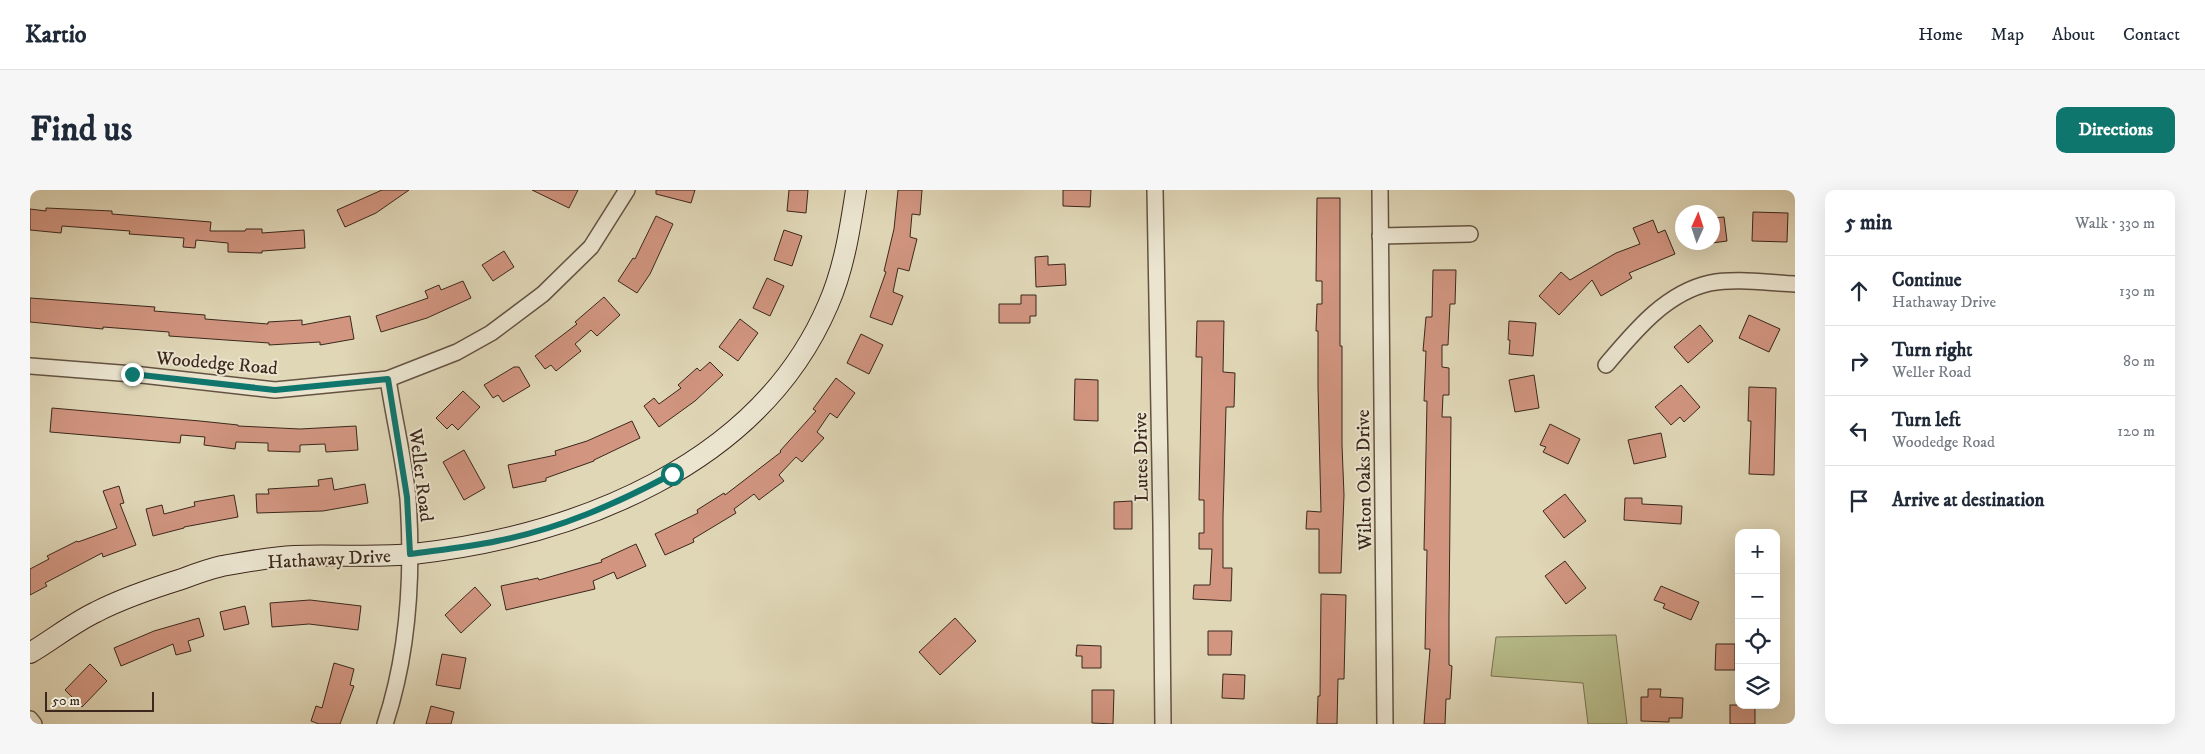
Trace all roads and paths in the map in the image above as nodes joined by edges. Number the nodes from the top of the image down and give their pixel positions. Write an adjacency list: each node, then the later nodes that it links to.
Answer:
1 (627, 190): 10 (street, Woodedge Road)
2 (856, 190): 11 (street, Hathaway Drive)
3 (1155, 190): 16 (street, Lutes Drive)
4 (1380, 190): 6 (street, Wilton Oaks Drive)
5 (1470, 234): 6 (street)
6 (1380, 236): 17 (street, Wilton Oaks Drive)
7 (1795, 284): 8 (street)
8 (1606, 365)
9 (30, 366): 10 (street, Woodedge Road)
10 (388, 379): 11 (street, Weller Road)
11 (410, 554): 12 (street, Hathaway Drive); 15 (street, Weller Road)
12 (30, 653)
13 (30, 719): 14 (street)
14 (34, 724)
15 (385, 724)
16 (1163, 724)
17 (1385, 724)

